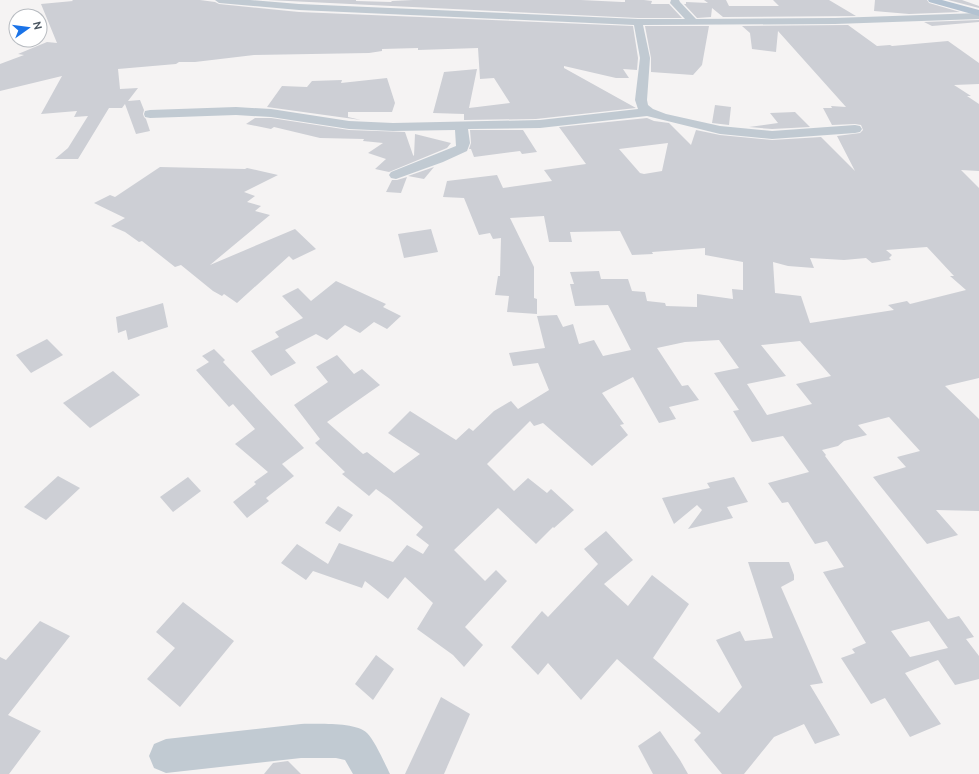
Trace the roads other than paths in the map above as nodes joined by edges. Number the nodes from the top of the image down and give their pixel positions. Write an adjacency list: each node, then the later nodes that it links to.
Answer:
1 (219, 0): 4 (street)
2 (675, 0): 7 (street)
3 (932, 0): 5 (main road)
4 (249, 2): 6 (street)
5 (979, 14): 7 (street)
6 (638, 22): 7 (street); 8 (street)
7 (694, 22)
8 (648, 112): 10 (street); 11 (street)
9 (150, 114): 10 (street)
10 (461, 126): 12 (street)
11 (855, 129)
12 (396, 175)
13 (166, 756): 14 (street)
14 (372, 774)

